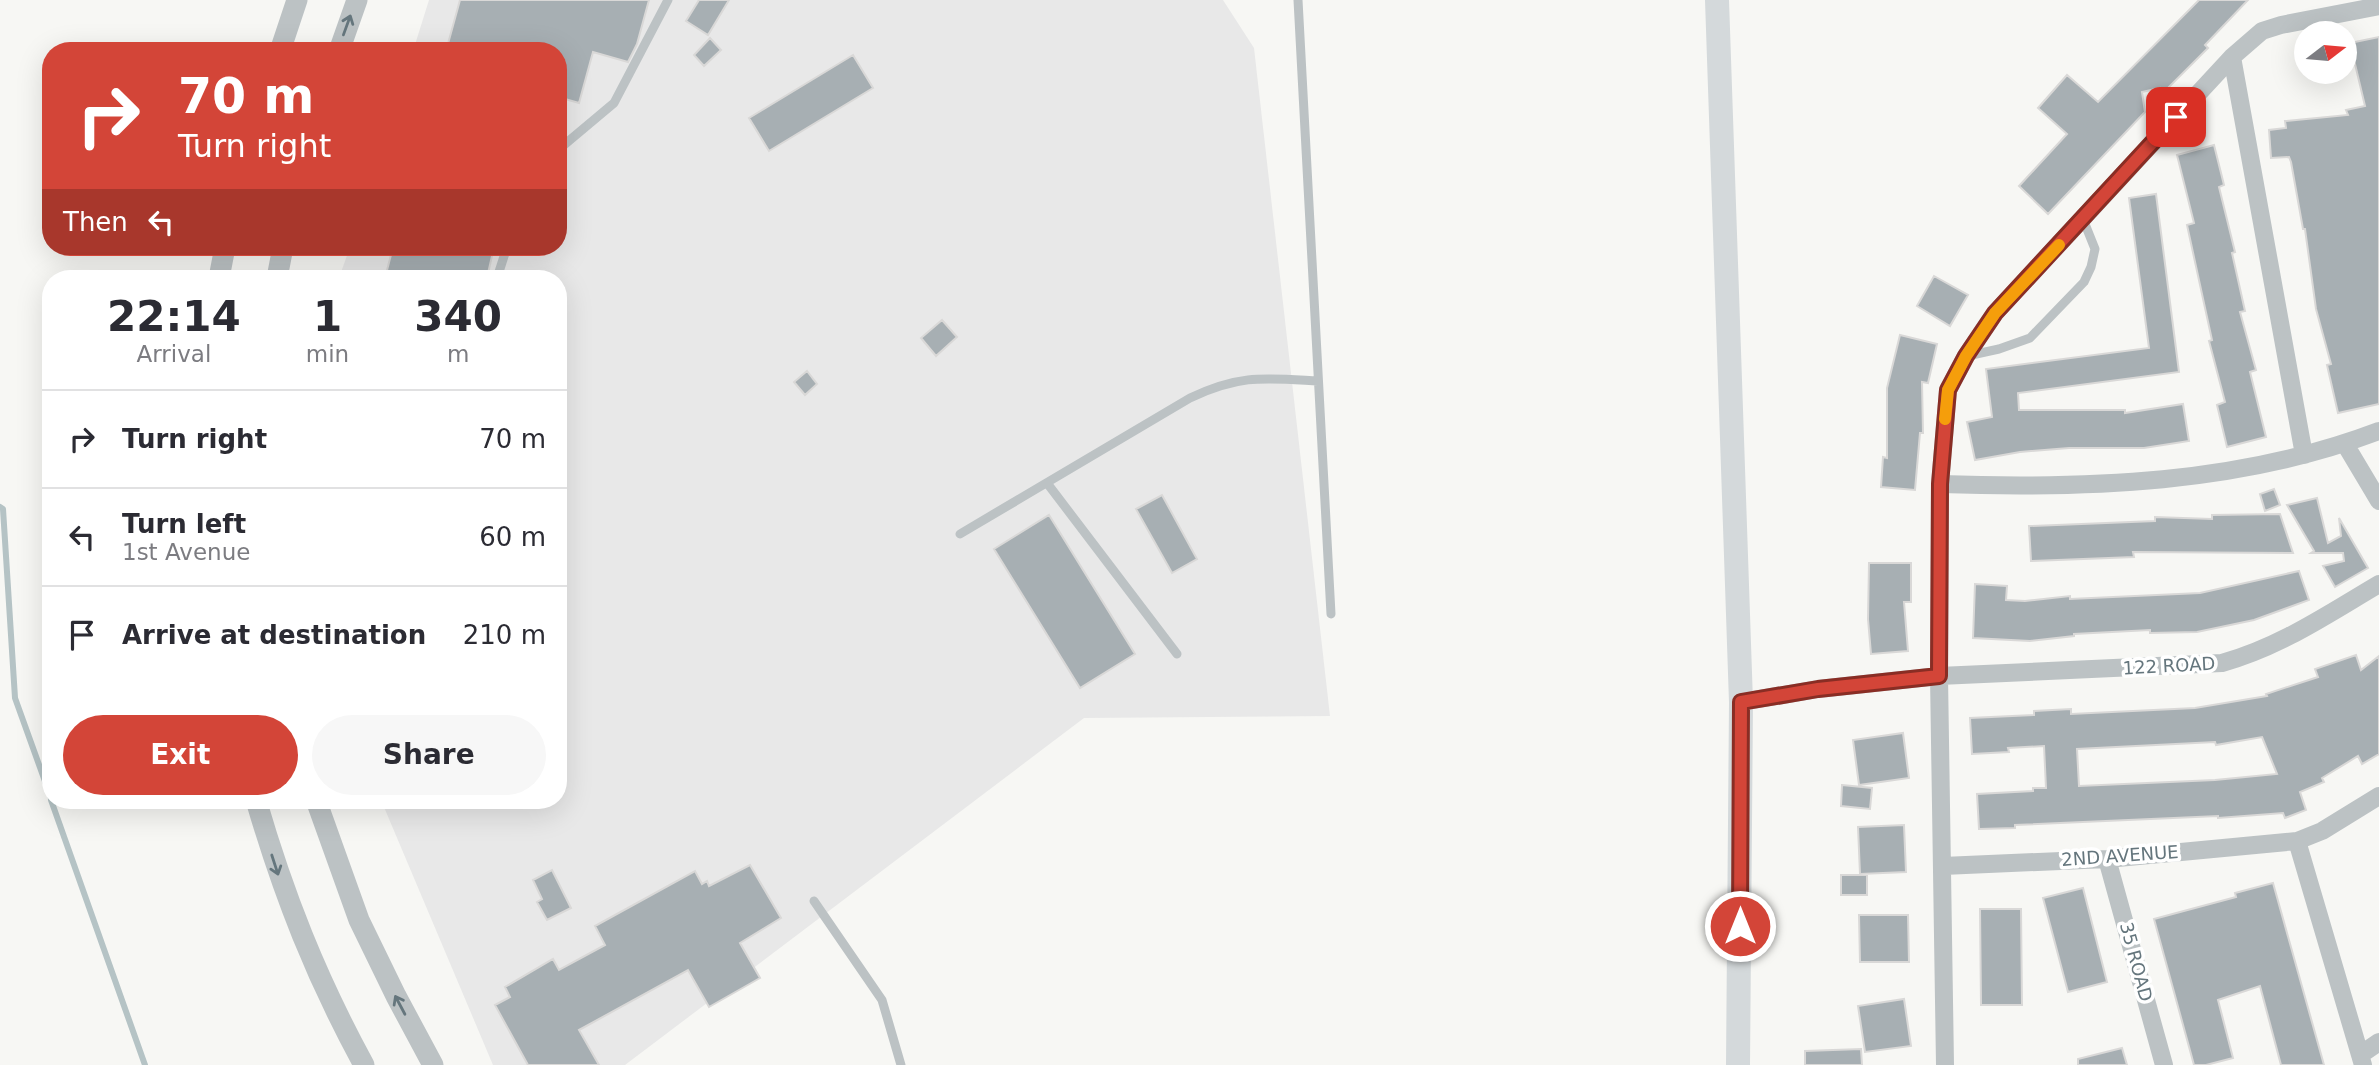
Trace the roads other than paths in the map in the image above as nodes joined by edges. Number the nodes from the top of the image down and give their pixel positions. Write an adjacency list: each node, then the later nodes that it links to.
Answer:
1 (297, 0): 7 (street)
2 (357, 0): 8 (street, one-way to 2)
3 (668, 0): 10 (lane)
4 (1298, 0): 13 (lane)
5 (1717, 0): 25 (main road)
6 (2379, 6): 9 (street)
7 (283, 42)
8 (341, 42)
9 (2232, 57): 11 (street); 16 (street)
10 (567, 142)
11 (2083, 219): 12 (street); 12 (lane)
12 (1966, 356): 18 (street)
13 (1318, 381): 17 (lane); 22 (lane)
14 (2379, 431): 15 (street)
15 (2345, 444): 16 (street); 19 (street)
16 (2305, 455): 18 (street)
17 (1047, 483): 20 (lane); 23 (lane)
18 (1940, 484): 24 (street)
19 (2379, 501)
20 (960, 534)
21 (2379, 584): 24 (street, 122 ROAD)
22 (1331, 614)
23 (1177, 654)
24 (1939, 676): 25 (street, 122 ROAD); 31 (street)
25 (1741, 702): 38 (main road)
26 (2379, 796): 29 (street, 2ND AVENUE)
27 (259, 809): 35 (street, one-way to 35)
28 (320, 809): 36 (street, one-way to 28)
29 (2297, 841): 30 (street, 2ND AVENUE); 34 (street)
30 (2107, 859): 31 (street, 2ND AVENUE); 40 (street, 35 ROAD)
31 (1943, 866): 39 (street)
32 (814, 901): 37 (lane)
33 (2379, 1042): 34 (street)
34 (2361, 1060)
35 (364, 1065)
36 (433, 1065)
37 (901, 1065)
38 (1738, 1065)
39 (1945, 1065)
40 (2164, 1065)

